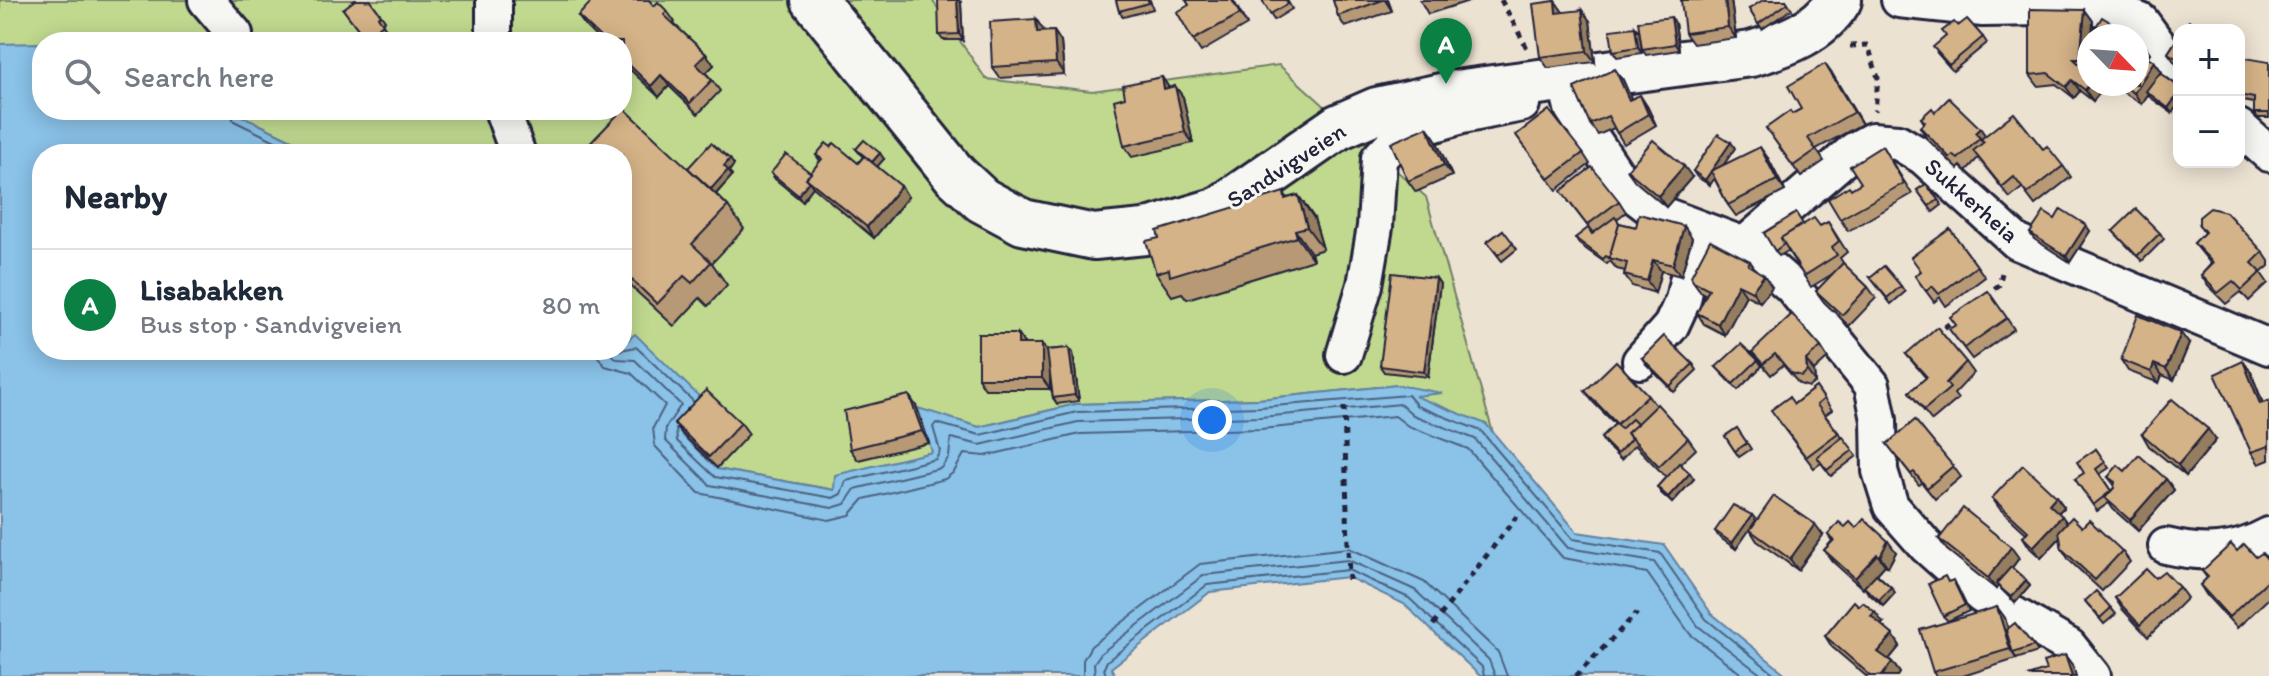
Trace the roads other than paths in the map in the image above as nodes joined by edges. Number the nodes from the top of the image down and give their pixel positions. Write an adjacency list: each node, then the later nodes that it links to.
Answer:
1 (206, 0): 8 (street)
2 (494, 0): 9 (street)
3 (814, 0): 11 (main road, Sandvigveien)
4 (1839, 0): 11 (main road, Sandvigveien)
5 (1899, 0): 6 (street)
6 (1985, 4): 7 (street)
7 (2153, 10): 10 (street)
8 (233, 32)
9 (494, 32)
10 (2173, 58)
11 (1560, 85): 14 (street); 17 (street)
12 (506, 120): 13 (street)
13 (514, 144)
14 (1698, 230): 15 (street); 18 (street)
15 (1744, 245): 16 (street, Sukkerheia); 21 (street)
16 (2269, 347)
17 (1344, 355)
18 (1640, 361)
19 (2269, 535): 20 (street)
20 (2166, 546)
21 (2093, 676)

